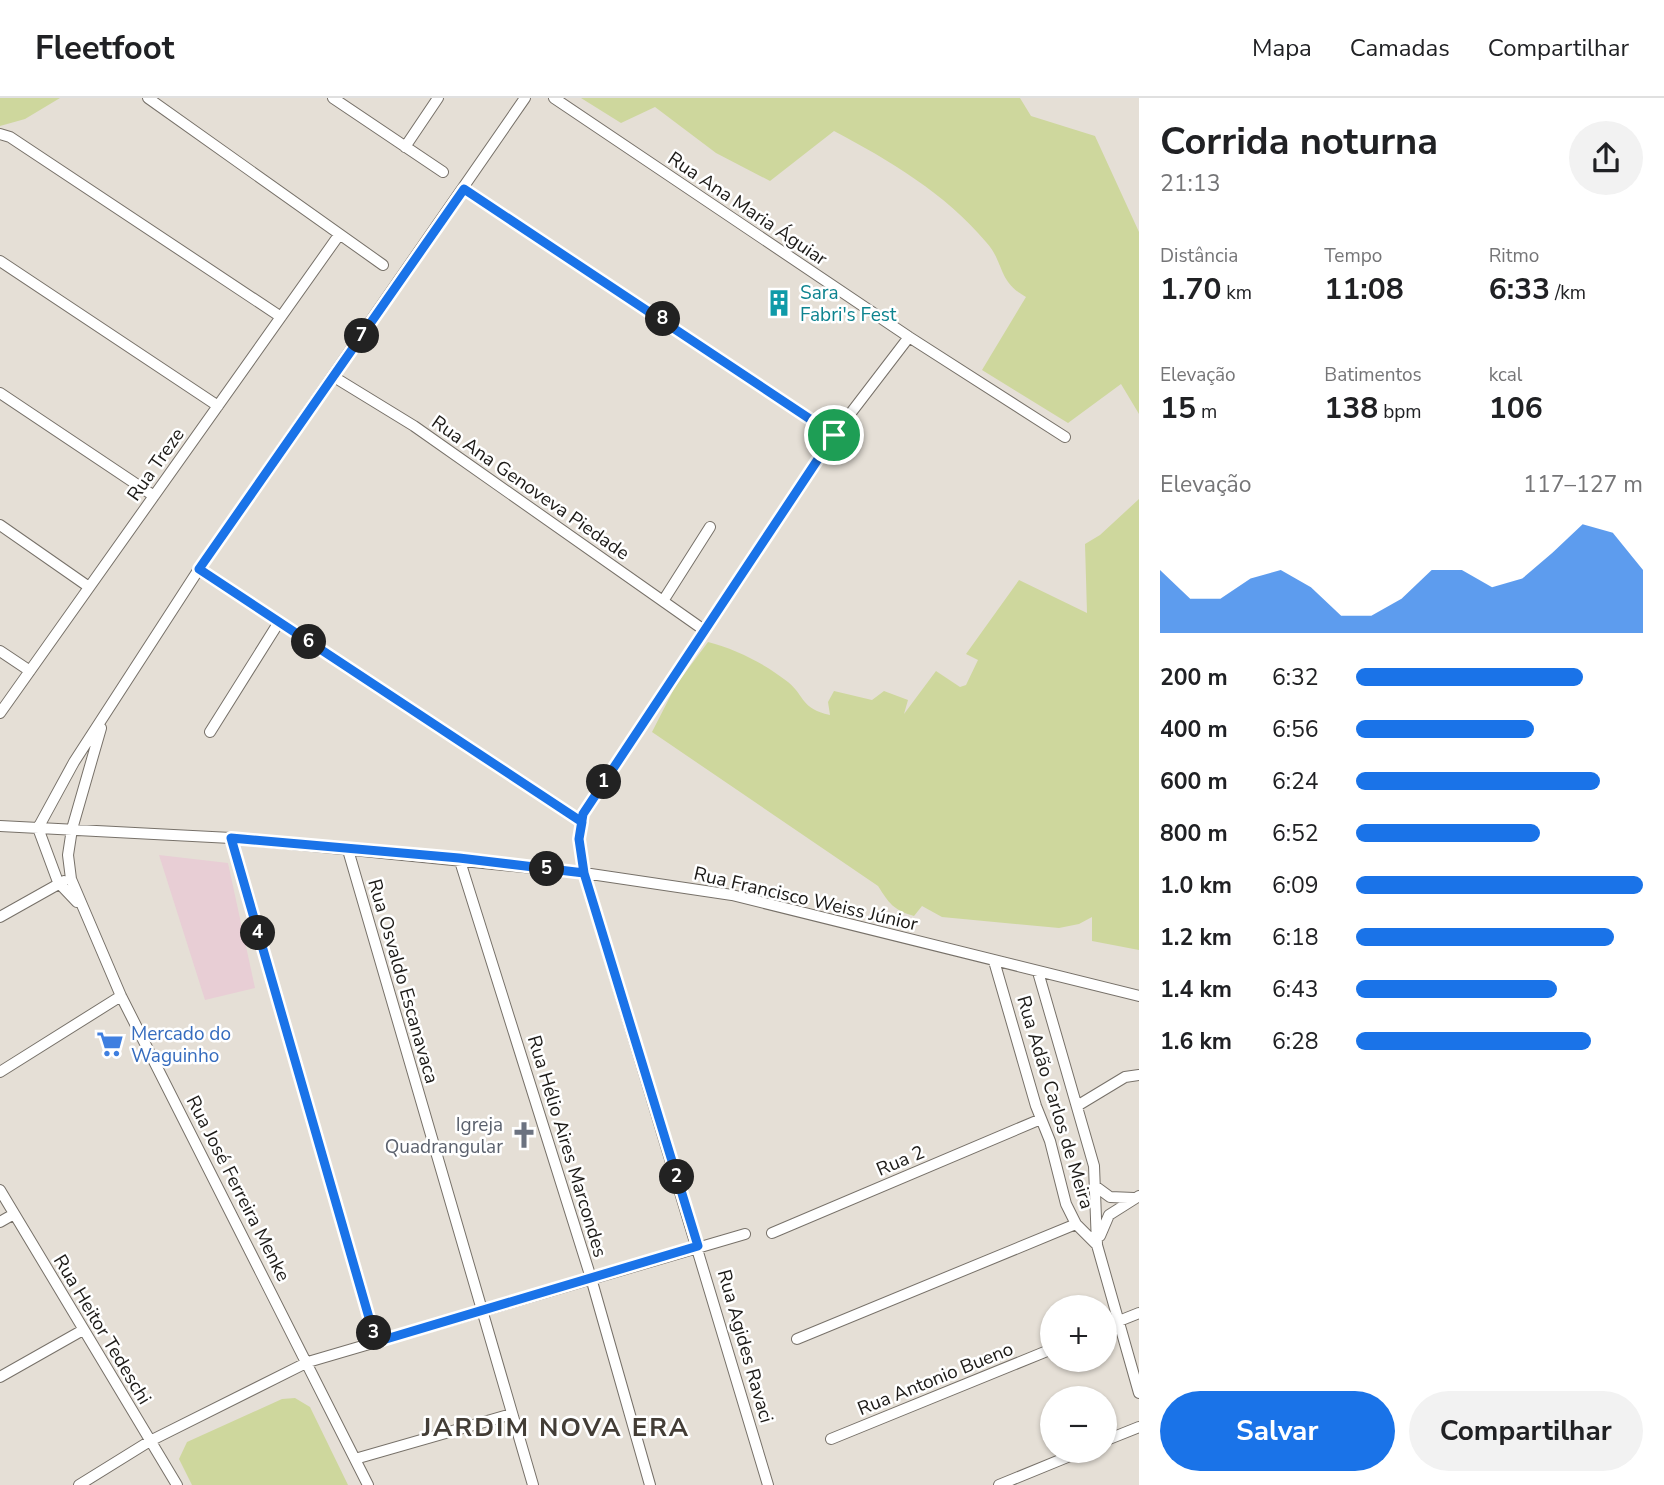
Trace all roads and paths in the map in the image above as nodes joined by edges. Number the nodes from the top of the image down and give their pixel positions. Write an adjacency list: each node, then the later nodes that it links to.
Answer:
1 (148, 98): 10 (street)
2 (333, 98): 7 (street)
3 (438, 98): 7 (street)
4 (525, 98): 9 (street)
5 (554, 98): 14 (street, Rua Ana Maria Águiar)
6 (0, 134): 13 (street)
7 (405, 147): 8 (street)
8 (443, 172)
9 (464, 189): 15 (street); 18 (street)
10 (339, 235): 12 (street); 13 (street, Rua Treze)
11 (0, 261): 17 (street)
12 (383, 265)
13 (281, 317): 17 (street, Rua Treze)
14 (909, 337): 18 (street); 19 (street, Rua Ana Maria Águiar)
15 (334, 377): 23 (street); 25 (street, Rua Ana Genoveva Piedade)
16 (0, 393): 20 (street)
17 (218, 406): 20 (street, Rua Treze)
18 (834, 435): 27 (street)
19 (1065, 437)
20 (154, 496): 24 (street, Rua Treze)
21 (0, 525): 24 (street)
22 (710, 527): 25 (street)
23 (199, 569): 26 (street); 31 (street)
24 (89, 587): 29 (street, Rua Treze)
25 (663, 601): 27 (street, Rua Ana Genoveva Piedade)
26 (279, 622): 32 (street); 33 (street)
27 (704, 630): 33 (street)
28 (0, 651): 29 (street)
29 (30, 671): 30 (street, Rua Treze)
30 (0, 713)
31 (104, 715): 35 (street); 36 (street, Rua José Ferreira Menke)
32 (210, 732)
33 (582, 818): 40 (street, Rua Agides Ravaci)
34 (0, 825): 35 (street, Rua Francisco Weiss Júnior)
35 (38, 828): 36 (street, Rua Francisco Weiss Júnior); 42 (street, Rua José Ferreira Menke)
36 (72, 830): 37 (street, Rua Francisco Weiss Júnior); 41 (street, Rua José Ferreira Menke)
37 (231, 838): 38 (street, Rua Francisco Weiss Júnior); 69 (street)
38 (348, 849): 39 (street, Rua Francisco Weiss Júnior); 64 (street, Rua Osvaldo Escanavaca)
39 (459, 858): 40 (street, Rua Francisco Weiss Júnior); 63 (street, Rua Hélio Aires Marcondes)
40 (584, 873): 45 (street, Rua Francisco Weiss Júnior); 62 (street, Rua Agides Ravaci)
41 (71, 879): 42 (street); 43 (street, Rua José Ferreira Menke)
42 (58, 882): 43 (street, Rua José Ferreira Menke); 44 (street)
43 (81, 906): 47 (street, Rua José Ferreira Menke)
44 (0, 917)
45 (995, 961): 46 (street, Rua Francisco Weiss Júnior); 52 (street, Rua Adão Carlos de Meira)
46 (1038, 972): 48 (street, Rua Francisco Weiss Júnior); 51 (street, Rua Adão Carlos de Meira)
47 (121, 996): 49 (street); 71 (street, Rua José Ferreira Menke)
48 (1139, 996)
49 (0, 1072)
50 (1139, 1075): 51 (street)
51 (1077, 1106): 53 (street, Rua Adão Carlos de Meira)
52 (1041, 1119): 58 (street, Rua Adão Carlos de Meira); 59 (street, Rua 2)
53 (1095, 1186): 55 (street); 61 (street, Rua Adão Carlos de Meira)
54 (0, 1190): 56 (street, Rua Heitor Tedeschi)
55 (1138, 1197): 61 (street)
56 (14, 1214): 57 (street); 67 (street, Rua Heitor Tedeschi)
57 (0, 1222)
58 (1076, 1224): 61 (street, Rua Adão Carlos de Meira); 68 (street)
59 (772, 1233)
60 (745, 1234): 62 (street)
61 (1097, 1245): 66 (street, Rua Adão Carlos de Meira)
62 (698, 1246): 63 (street); 86 (street, Rua Agides Ravaci)
63 (591, 1278): 64 (street); 85 (street, Rua Hélio Aires Marcondes)
64 (482, 1310): 69 (street); 74 (street, Rua Osvaldo Escanavaca)
65 (1139, 1313): 66 (street)
66 (1118, 1321): 73 (street, Rua Adão Carlos de Meira)
67 (83, 1330): 72 (street); 78 (street, Rua Heitor Tedeschi)
68 (797, 1339)
69 (376, 1342): 71 (street)
70 (1040, 1354): 77 (street, Rua Antonio Bueno)
71 (308, 1362): 78 (street); 79 (street, Rua José Ferreira Menke)
72 (0, 1377)
73 (1139, 1393)
74 (512, 1414): 79 (street); 84 (street, Rua Osvaldo Escanavaca)
75 (1139, 1427): 76 (street)
76 (1117, 1436)
77 (831, 1439)
78 (150, 1441): 81 (street); 82 (street, Rua Heitor Tedeschi)
79 (355, 1459): 83 (street, Rua José Ferreira Menke)
80 (1053, 1463): 87 (street)
81 (79, 1485)
82 (177, 1485)
83 (368, 1485)
84 (533, 1485)
85 (650, 1485)
86 (768, 1485)
87 (999, 1485)

